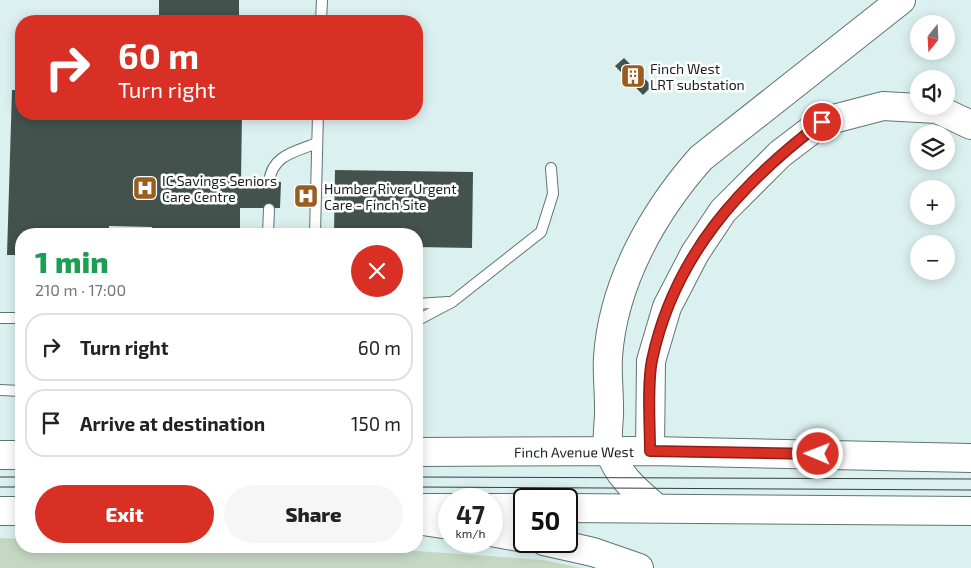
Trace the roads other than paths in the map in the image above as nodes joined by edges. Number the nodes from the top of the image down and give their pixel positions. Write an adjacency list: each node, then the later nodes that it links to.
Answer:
1 (322, 0): 3 (lane)
2 (901, 0): 19 (main road)
3 (321, 15)
4 (318, 120): 6 (lane)
5 (971, 125): 20 (main road)
6 (318, 143): 8 (lane); 11 (lane)
7 (551, 168): 12 (lane)
8 (269, 182)
9 (269, 209): 10 (lane)
10 (268, 228)
11 (315, 228)
12 (452, 302): 13 (lane); 14 (lane)
13 (423, 304)
14 (423, 317)
15 (0, 318): 16 (lane)
16 (15, 318)
17 (0, 390): 18 (lane)
18 (15, 390)
19 (609, 450): 20 (main road, Finch Avenue West); 21 (main road, Finch Avenue West); 25 (main road)
20 (650, 451): 24 (main road, Finch Avenue West)
21 (423, 452)
22 (0, 455): 23 (main road)
23 (15, 455)
24 (971, 458)
25 (655, 507): 28 (main road); 31 (main road)
26 (423, 508): 27 (main road)
27 (438, 508)
28 (578, 508)
29 (0, 511): 30 (main road)
30 (15, 511)
31 (971, 511)
32 (423, 521): 33 (main road)
33 (438, 523)
34 (578, 549): 35 (main road)
35 (639, 568)

